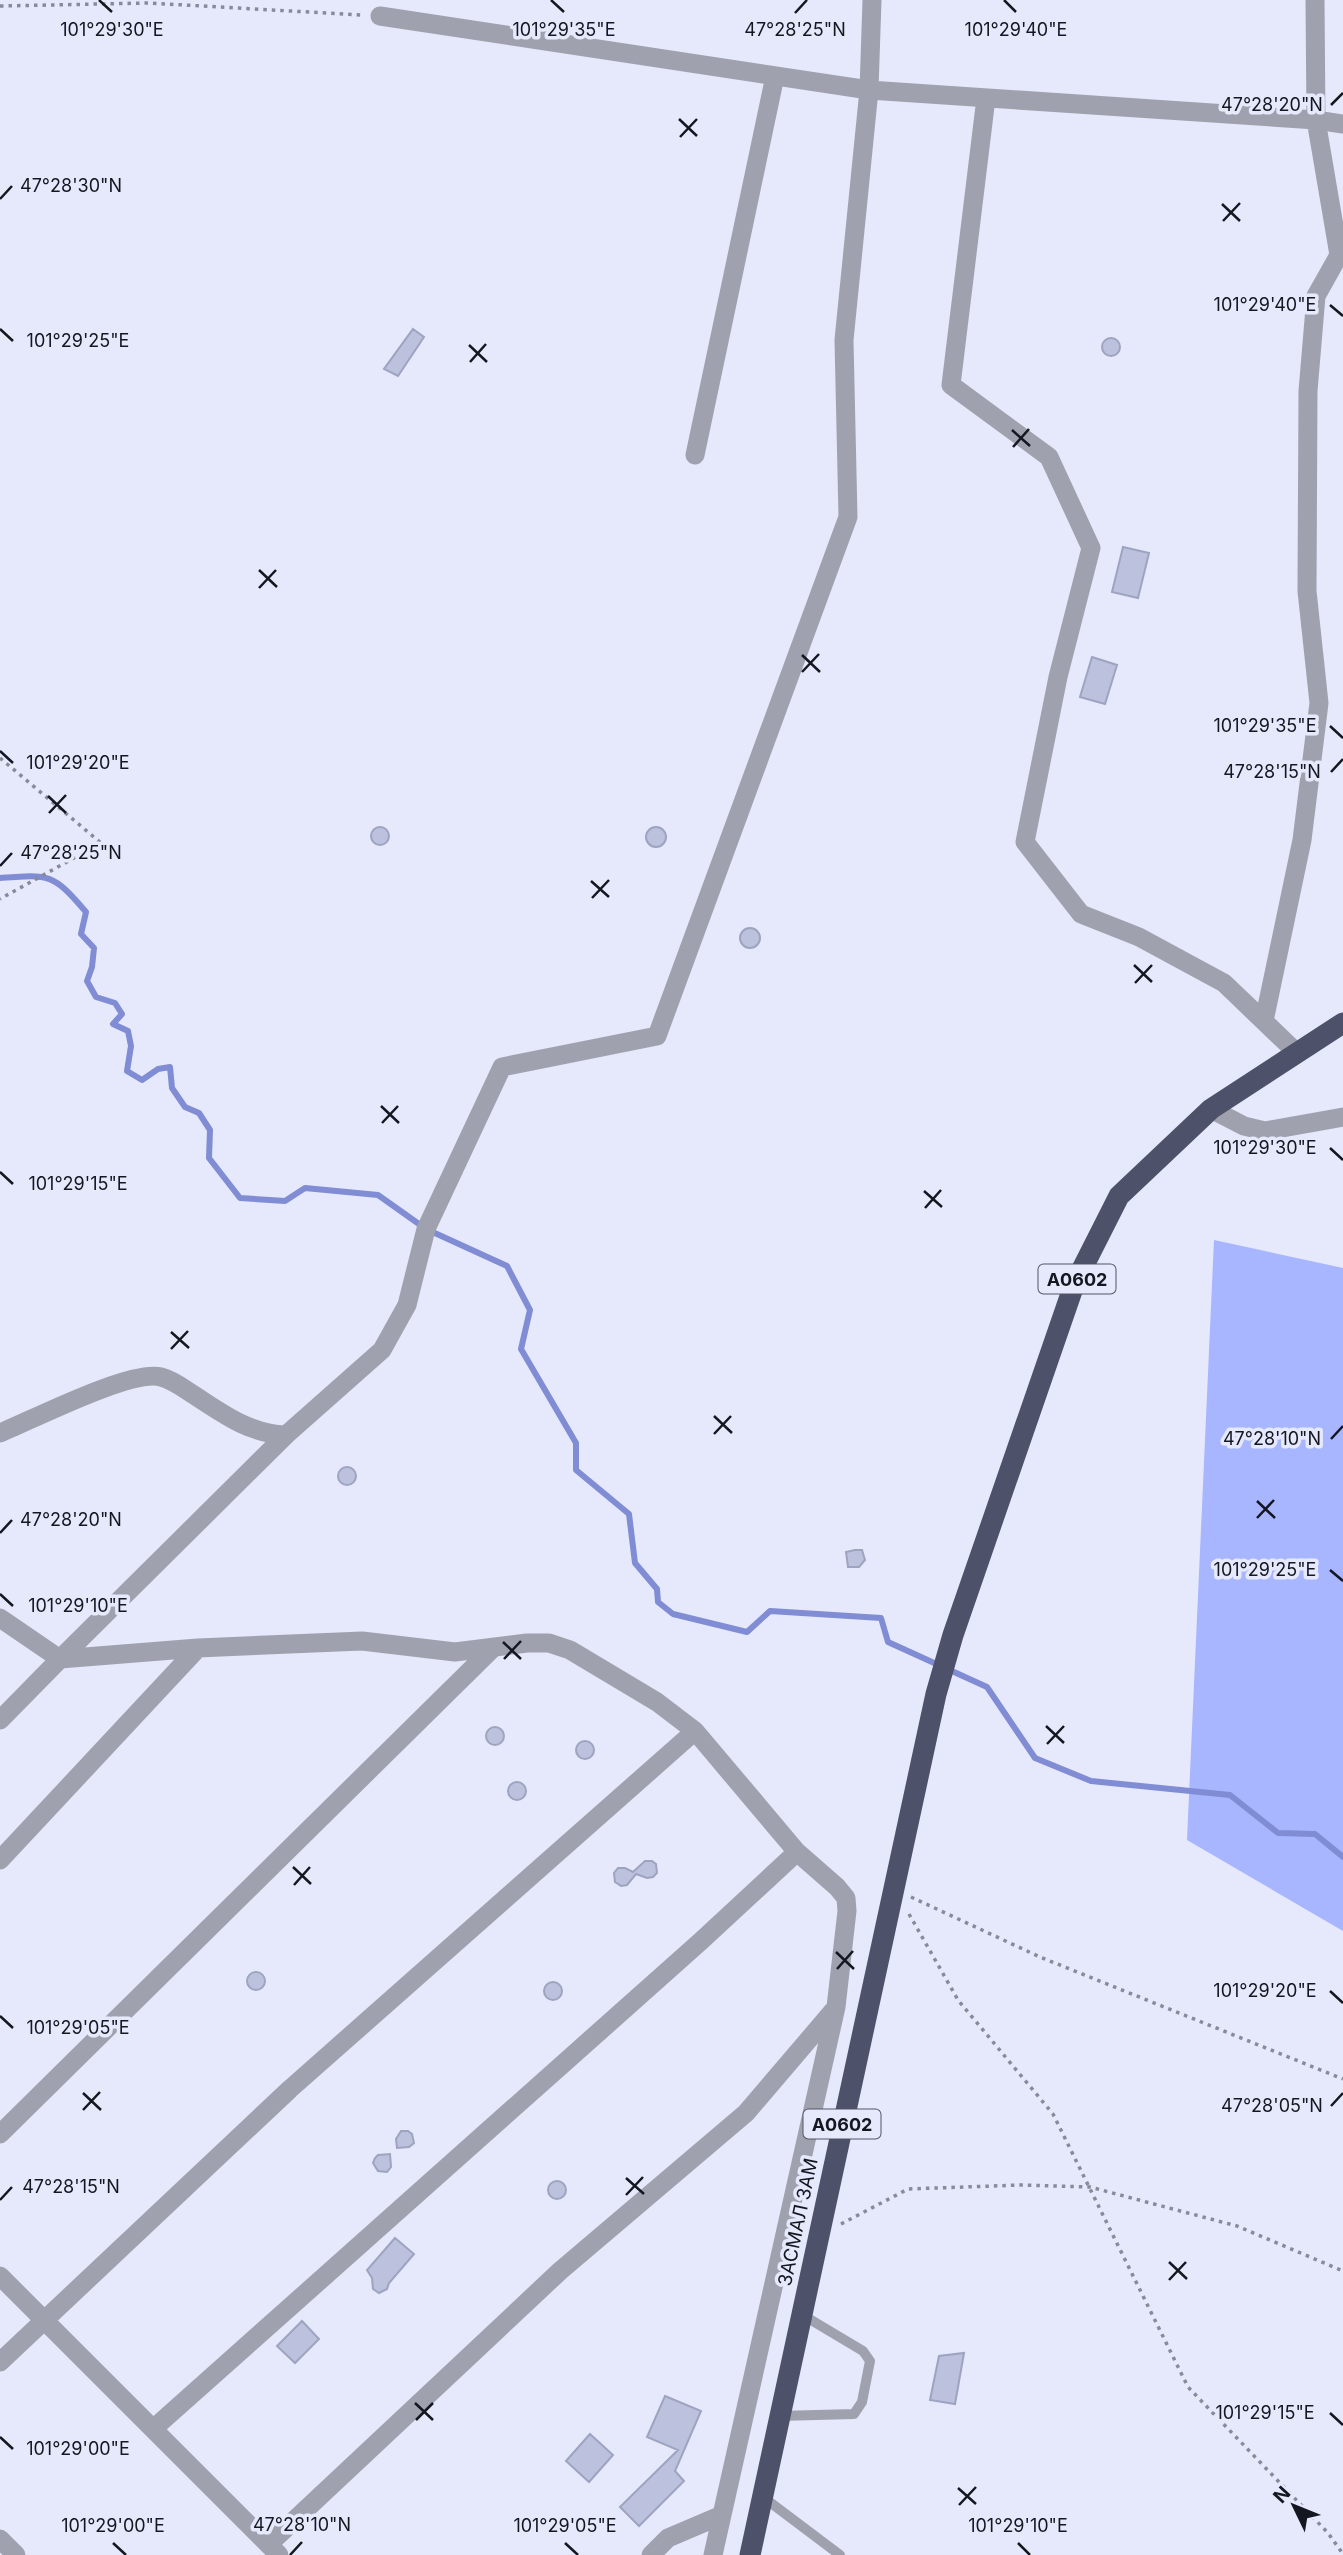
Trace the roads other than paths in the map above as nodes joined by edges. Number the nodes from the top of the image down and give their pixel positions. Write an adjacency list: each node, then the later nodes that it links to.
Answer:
1 (872, 0): 5 (street)
2 (1315, 0): 7 (street)
3 (380, 16): 4 (street)
4 (775, 76): 5 (street); 9 (street)
5 (869, 90): 6 (street); 16 (street)
6 (986, 98): 7 (street); 10 (street)
7 (1316, 120): 8 (street); 10 (street)
8 (1343, 124)
9 (695, 455)
10 (1264, 1021): 12 (street)
11 (1343, 1023): 12 (highway, A0602)
12 (1297, 1053): 13 (highway, A0602)
13 (1211, 1109): 14 (street); 28 (highway, ЗАСМАЛ ЗАМ / A0602)
14 (1343, 1117)
15 (0, 1433): 16 (street)
16 (286, 1435): 20 (street)
17 (0, 1618): 20 (street)
18 (494, 1647): 19 (street); 22 (street); 26 (street)
19 (198, 1648): 20 (street); 24 (street)
20 (60, 1659): 21 (street)
21 (0, 1720)
22 (695, 1731): 23 (street); 29 (street)
23 (797, 1853): 25 (street); 32 (street)
24 (0, 1860)
25 (836, 2007): 34 (street); 36 (street)
26 (0, 2134)
27 (0, 2276): 29 (street)
28 (801, 2314): 31 (highway, ЗАСМАЛ ЗАМ / A0602); 31 (lane)
29 (44, 2321): 30 (street); 32 (street)
30 (0, 2362)
31 (779, 2416): 33 (highway, ЗАСМАЛ ЗАМ / A0602)
32 (153, 2429): 36 (street)
33 (762, 2497): 40 (highway, ЗАСМАЛ ЗАМ / A0602); 41 (lane)
34 (722, 2515): 38 (street); 39 (street)
35 (0, 2539): 37 (street)
36 (274, 2549)
37 (16, 2555)
38 (651, 2555)
39 (713, 2555)
40 (750, 2555)
41 (840, 2555)

